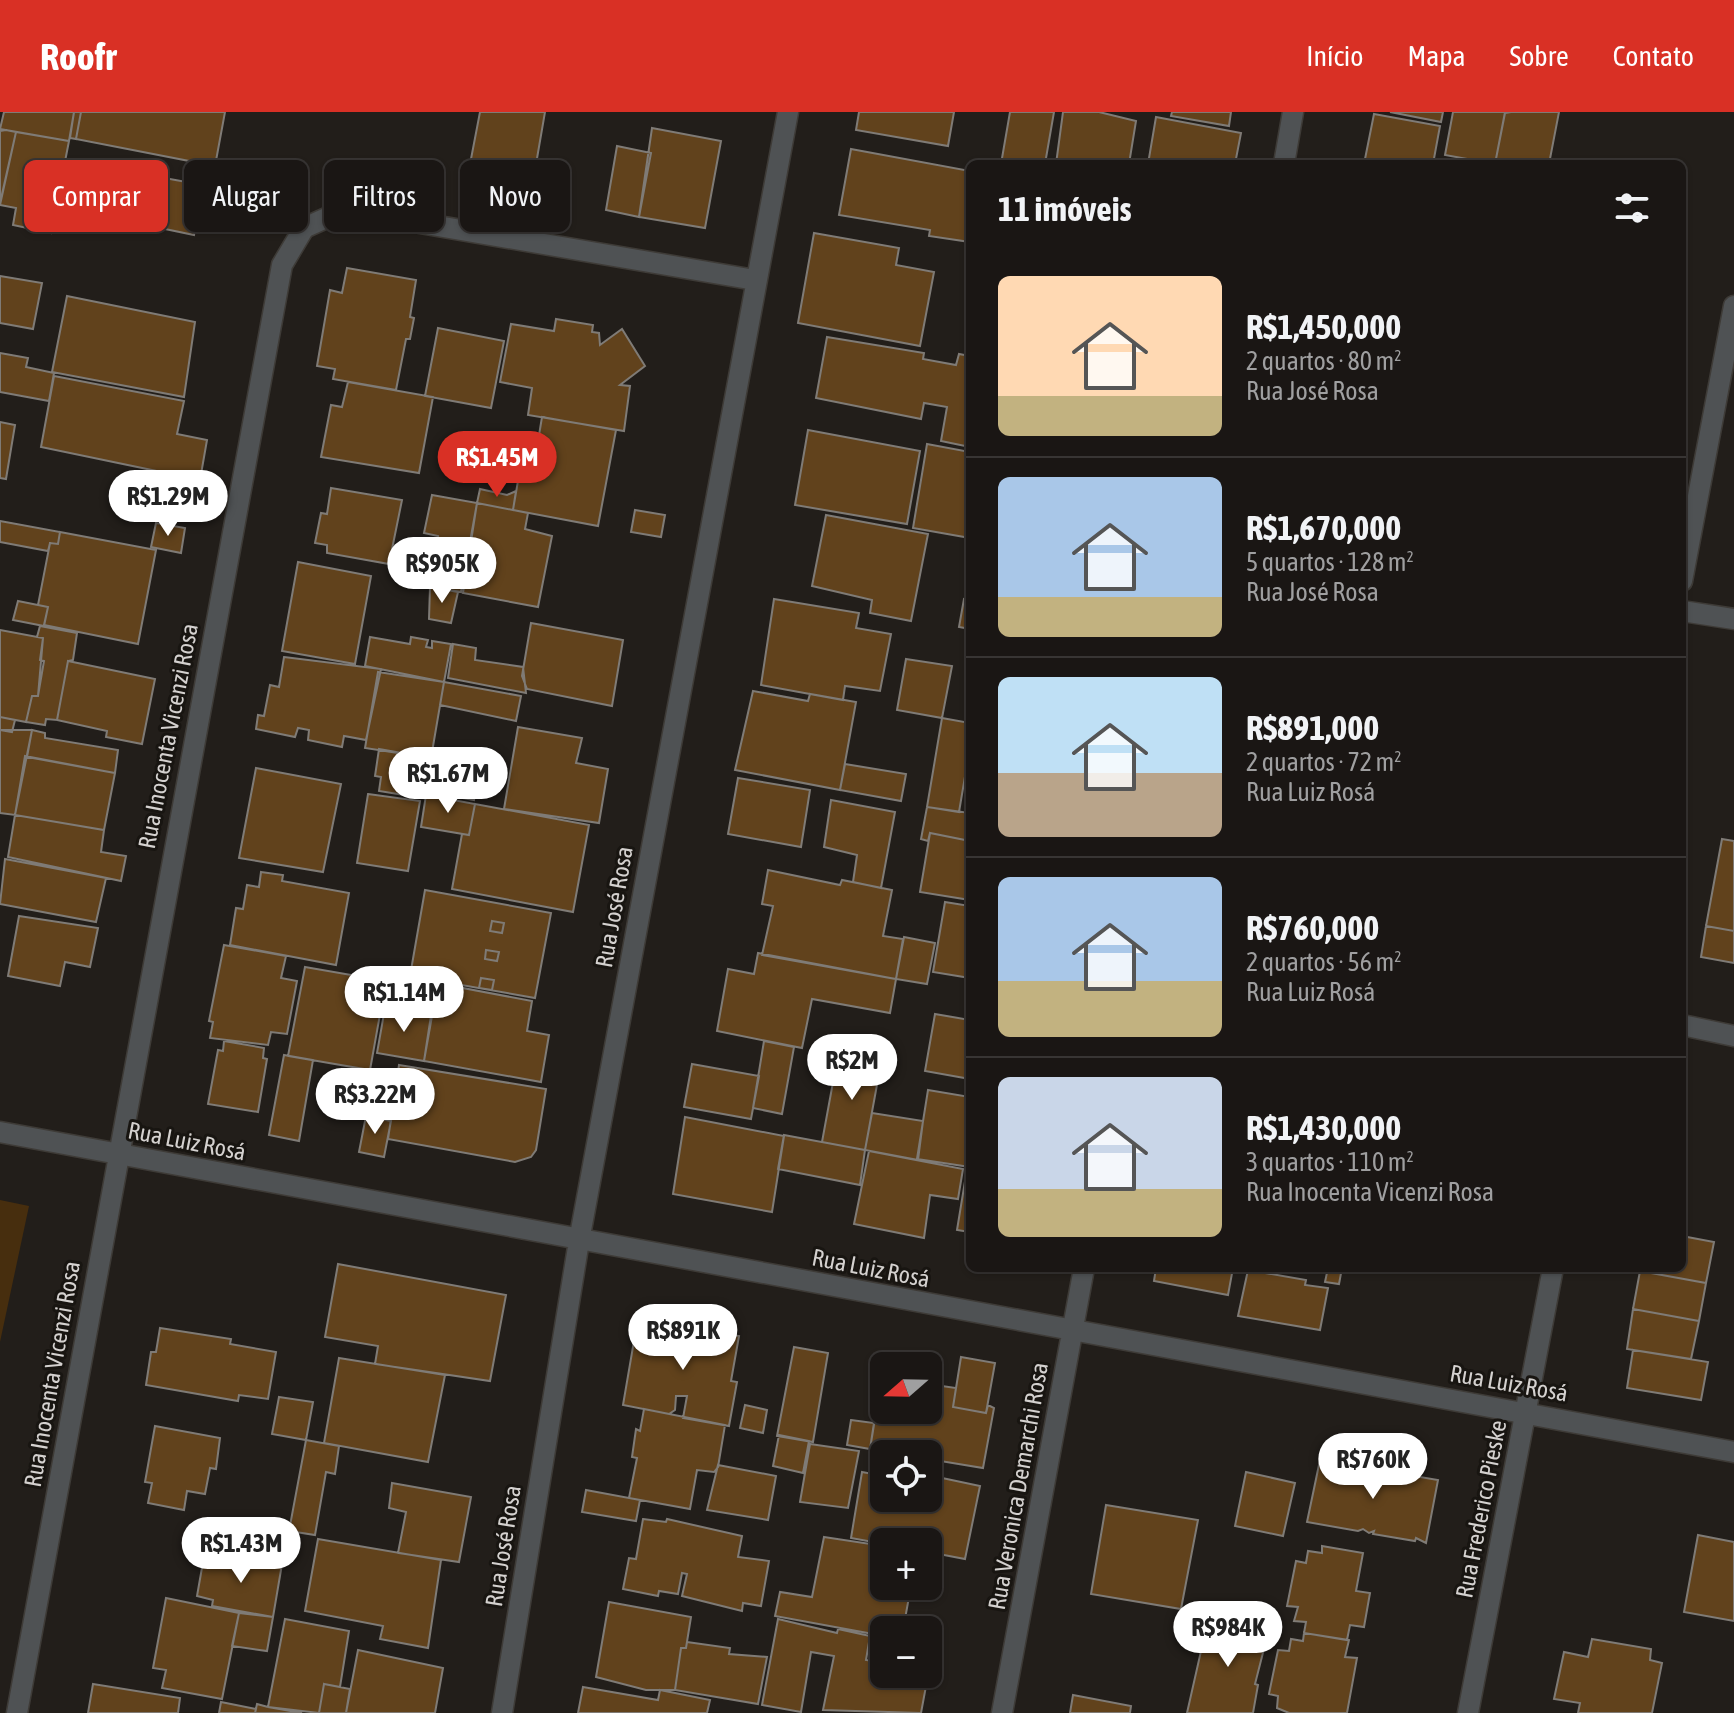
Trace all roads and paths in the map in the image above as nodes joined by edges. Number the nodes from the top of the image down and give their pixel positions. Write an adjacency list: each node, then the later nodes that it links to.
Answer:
1 (788, 112): 4 (street, Rua José Rosa)
2 (1293, 112): 3 (street)
3 (1285, 160)
4 (755, 280): 12 (street, Rua Inocenta Vicenzi Rosa); 13 (street, Rua José Rosa)
5 (1734, 306): 6 (street)
6 (1686, 560)
7 (1686, 612): 8 (street)
8 (1734, 619)
9 (1686, 1026): 10 (street)
10 (1734, 1036)
11 (0, 1132): 12 (street, Rua Luiz Rosá)
12 (118, 1154): 13 (street, Rua Luiz Rosá); 19 (street, Rua Inocenta Vicenzi Rosa)
13 (579, 1241): 16 (street, Rua Luiz Rosá); 20 (street, Rua José Rosa)
14 (1083, 1272): 16 (street, Rua Veronica Demarchi Rosa)
15 (1552, 1272): 17 (street, Rua Frederico Pieske)
16 (1072, 1332): 17 (street, Rua Luiz Rosá); 21 (street, Rua Veronica Demarchi Rosa)
17 (1527, 1412): 18 (street, Rua Luiz Rosá); 22 (street, Rua Frederico Pieske)
18 (1734, 1452)
19 (17, 1713)
20 (502, 1713)
21 (1002, 1713)
22 (1468, 1713)

